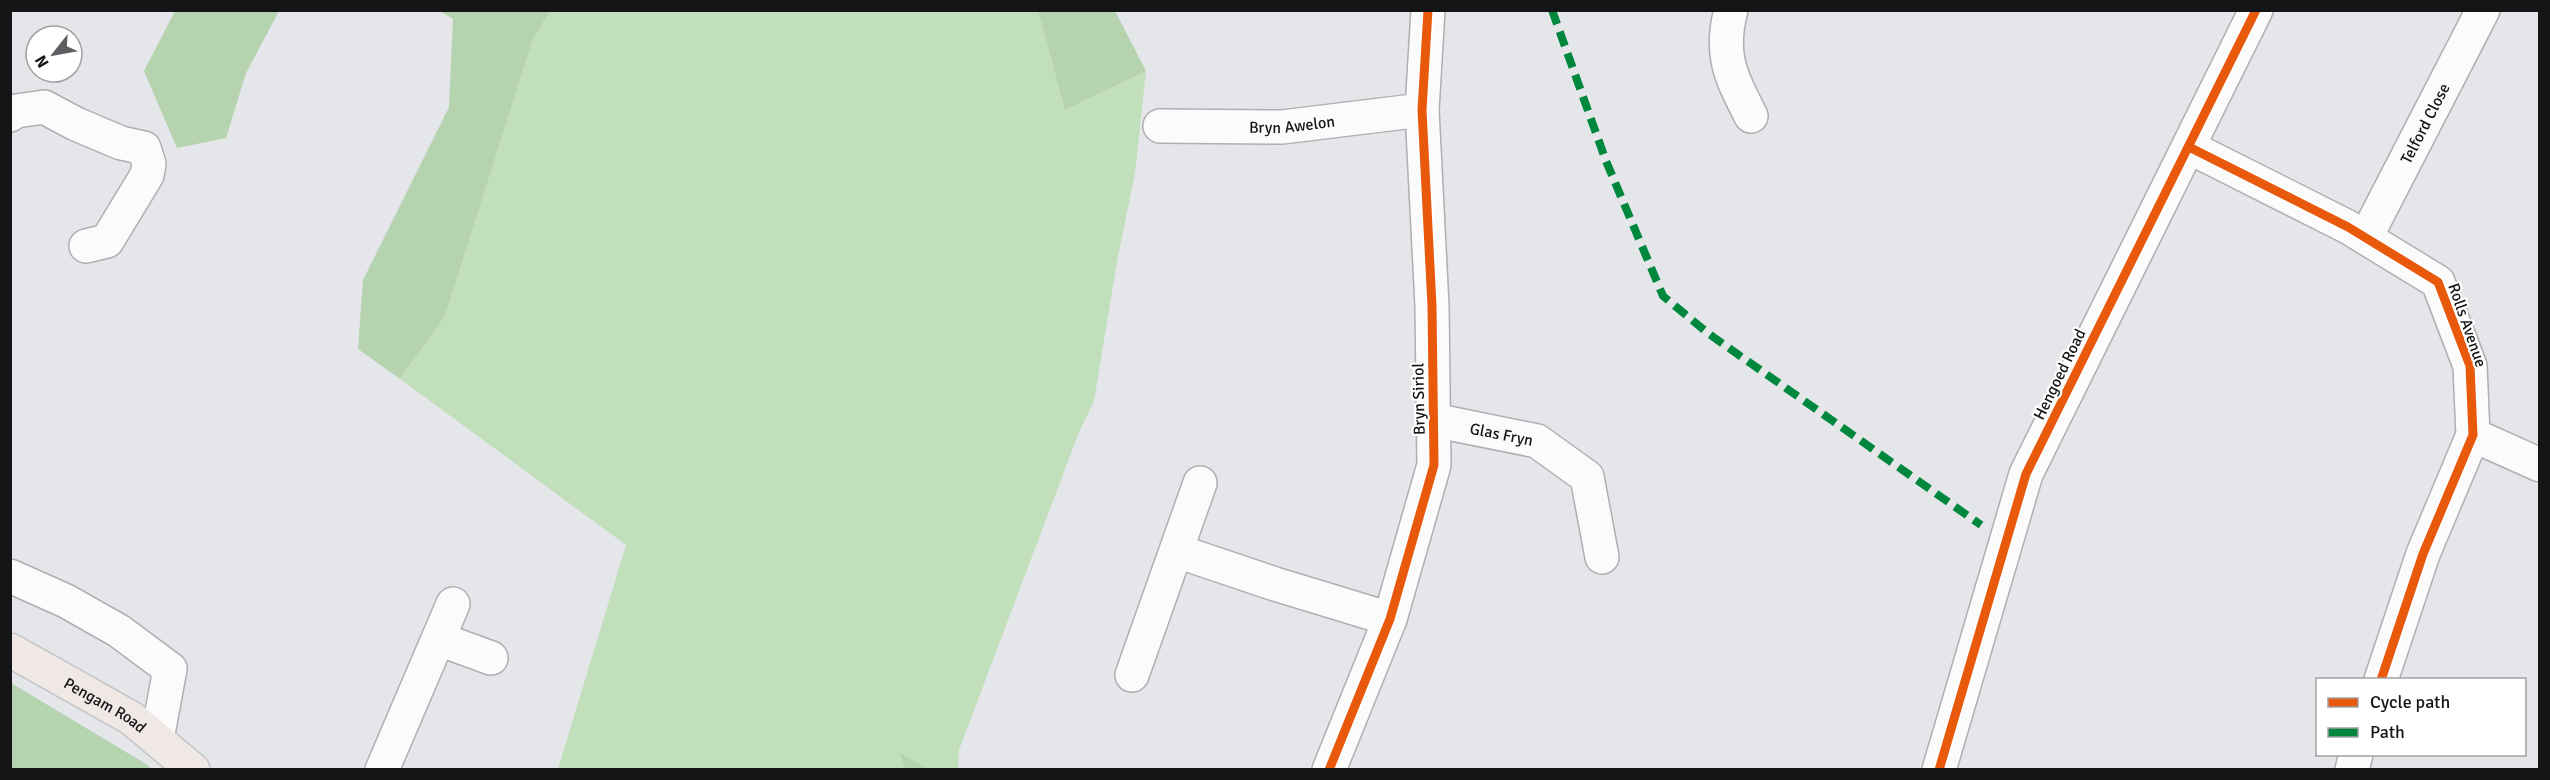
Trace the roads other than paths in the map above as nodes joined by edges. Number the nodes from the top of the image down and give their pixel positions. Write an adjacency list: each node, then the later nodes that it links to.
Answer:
1 (1428, 10): 5 (street, Bryn Siriol)
2 (1731, 10): 7 (street)
3 (2256, 10): 9 (street, Hengoed Road)
4 (2483, 10): 10 (street, Telford Close)
5 (1422, 110): 8 (street, Bryn Awelon); 12 (street, Bryn Siriol)
6 (10, 115): 11 (street)
7 (1751, 116)
8 (1160, 126)
9 (2188, 147): 10 (street, Rolls Avenue); 30 (street, Hengoed Road)
10 (2366, 237): 13 (street, Rolls Avenue)
11 (86, 246)
12 (1433, 420): 17 (street, Glas Fryn); 20 (street, Bryn Siriol)
13 (2473, 435): 14 (street); 25 (street, Rolls Avenue)
14 (2540, 465)
15 (1200, 483): 16 (street)
16 (1177, 551): 20 (street); 24 (street)
17 (1602, 558)
18 (10, 576): 26 (street)
19 (453, 604): 21 (street)
20 (1390, 619): 29 (street, Bryn Siriol)
21 (439, 639): 23 (street); 28 (street)
22 (10, 650): 26 (main road, Pengam Road)
23 (491, 658)
24 (1132, 675)
25 (2382, 678)
26 (157, 739): 27 (main road, Pengam Road)
27 (193, 770)
28 (382, 770)
29 (1329, 770)
30 (1939, 770)

